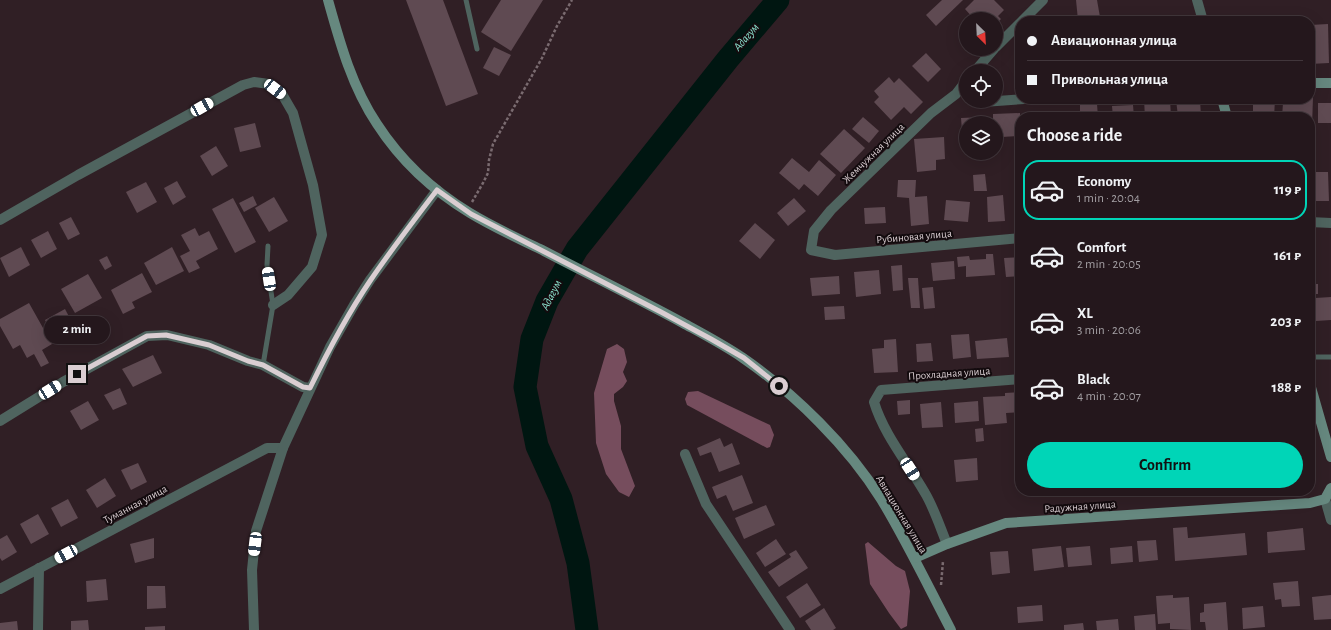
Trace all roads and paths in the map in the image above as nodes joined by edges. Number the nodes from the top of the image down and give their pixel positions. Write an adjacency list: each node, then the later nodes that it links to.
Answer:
1 (328, 0): 20 (main road, Авиационная улица)
2 (466, 0): 10 (lane)
3 (572, 0): 21 (path)
4 (1042, 0): 6 (street)
5 (1197, 0): 7 (street)
6 (1027, 16)
7 (1202, 16)
8 (1015, 28): 9 (street)
9 (1003, 40)
10 (477, 49)
11 (988, 56): 12 (street)
12 (981, 64)
13 (1315, 83): 14 (main road)
14 (1331, 83)
15 (959, 90): 16 (street, Жемчужная улица)
16 (956, 94): 17 (street); 27 (street, Жемчужная улица)
17 (959, 95)
18 (1003, 100): 19 (street)
19 (1015, 100)
20 (437, 190): 33 (street); 43 (main road, Авиационная улица)
21 (472, 202)
22 (0, 220): 28 (street)
23 (1315, 222): 24 (street)
24 (1331, 222)
25 (1015, 238): 27 (street, Рубиновая улица)
26 (268, 246): 28 (lane)
27 (811, 250)
28 (273, 305): 31 (lane)
29 (1315, 357): 30 (lane)
30 (1331, 357)
31 (263, 365): 33 (street); 35 (street)
32 (1015, 379): 42 (street, Прохладная улица)
33 (310, 388): 36 (street)
34 (1315, 401): 38 (main road)
35 (0, 421)
36 (283, 448): 45 (street, Туманная улица); 49 (street)
37 (685, 454): 50 (street)
38 (1331, 457)
39 (1331, 488): 40 (main road)
40 (1328, 500): 41 (street); 42 (main road, Радужная улица)
41 (1331, 520)
42 (947, 544): 43 (main road, Радужная улица)
43 (915, 558): 51 (main road, Авиационная улица)
44 (943, 562): 46 (path)
45 (39, 568): 47 (street, Туманная улица); 48 (street)
46 (941, 585)
47 (0, 589)
48 (38, 630)
49 (254, 630)
50 (790, 630)
51 (951, 630)

